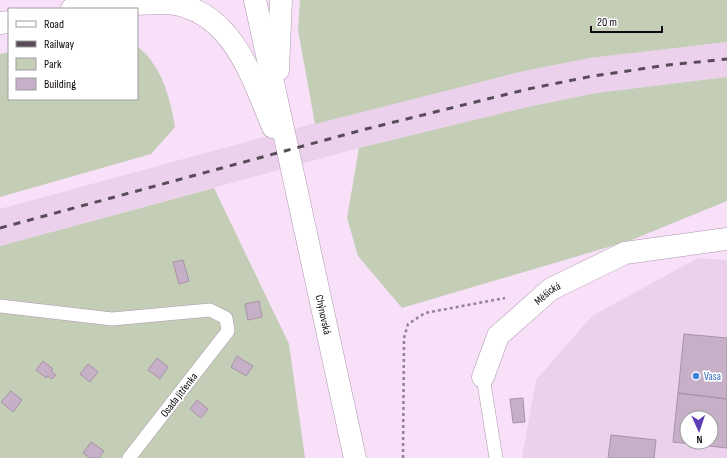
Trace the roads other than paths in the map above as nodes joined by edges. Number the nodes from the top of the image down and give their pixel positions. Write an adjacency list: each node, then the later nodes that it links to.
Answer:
1 (127, 0): 4 (main road)
2 (255, 0): 5 (main road)
3 (281, 0): 5 (main road)
4 (88, 5): 6 (main road)
5 (277, 97): 6 (main road)
6 (292, 170): 11 (main road, Chýnovská)
7 (727, 239): 9 (main road, Měšická)
8 (0, 306): 10 (lane, Osada Jitřenka)
9 (483, 377): 12 (lane, Měšická)
10 (129, 458)
11 (355, 458)
12 (496, 458)

